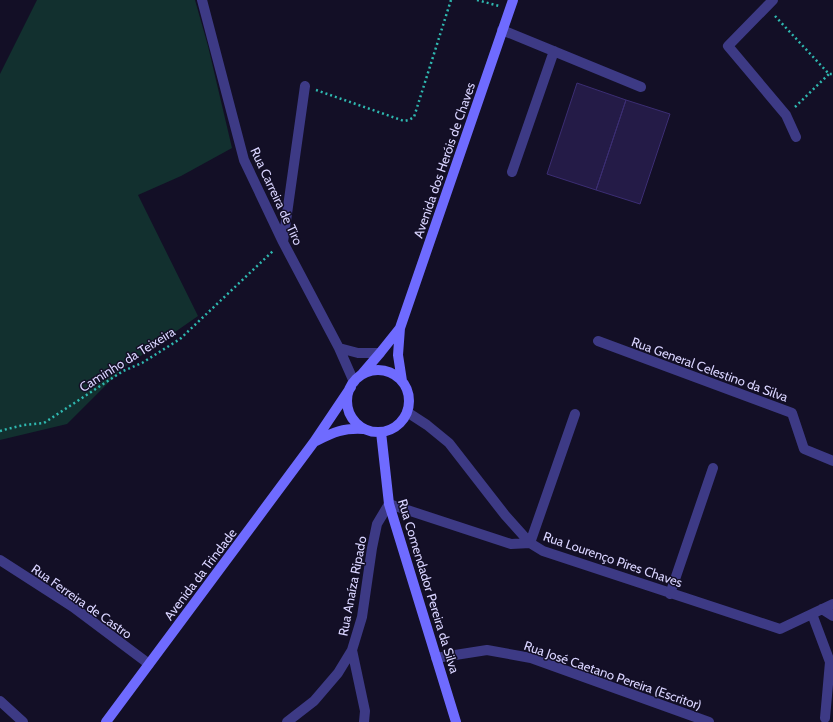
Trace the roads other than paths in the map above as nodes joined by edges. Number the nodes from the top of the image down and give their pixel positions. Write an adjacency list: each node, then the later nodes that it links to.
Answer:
1 (202, 0): 10 (street, Rua Carreira de Tiro)
2 (769, 3): 8 (street)
3 (511, 5): 4 (main road, Avenida dos Heróis de Chaves)
4 (502, 30): 5 (street); 11 (main road, Avenida dos Heróis de Chaves)
5 (554, 51): 7 (street); 9 (street)
6 (305, 86): 10 (street)
7 (641, 87)
8 (796, 137)
9 (512, 172)
10 (283, 242): 13 (street, Rua Carreira de Tiro)
11 (400, 328): 14 (main road, Avenida da Trindade); 15 (main road)
12 (598, 341): 22 (street, Rua General Celestino da Silva)
13 (339, 348): 14 (street); 16 (street, Rua Carreira de Tiro)
14 (380, 354): 16 (main road, Avenida da Trindade)
15 (402, 381): 16 (main road); 17 (main road)
16 (354, 382): 19 (main road); 21 (main road, Avenida da Trindade)
17 (407, 412): 20 (main road); 25 (street, Rua Lourenço Pires Chaves)
18 (575, 414): 25 (street)
19 (363, 429): 20 (main road); 21 (main road)
20 (381, 432): 24 (main road, Rua Comendador Pereira da Silva)
21 (314, 442): 33 (main road, Avenida da Trindade)
22 (833, 461)
23 (713, 468): 27 (street)
24 (389, 504): 25 (street); 31 (street, Rua Anaíza Ripado); 32 (main road, Rua Comendador Pereira da Silva)
25 (530, 543): 27 (street, Rua Lourenço Pires Chaves)
26 (0, 560): 33 (street, Rua Ferreira de Castro)
27 (670, 594): 29 (street, Rua Lourenço Pires Chaves)
28 (833, 604): 29 (street, Rua Lourenço Pires Chaves)
29 (817, 611): 30 (street); 35 (street)
30 (833, 616)
31 (352, 650): 38 (street, Rua Anaíza Ripado); 39 (street)
32 (436, 658): 40 (main road, Rua Comendador Pereira da Silva); 41 (street, Rua José Caetano Pereira (Escritor))
33 (149, 664): 37 (main road, Avenida da Trindade)
34 (0, 701): 36 (street)
35 (825, 718)
36 (23, 722)
37 (106, 722)
38 (287, 722)
39 (364, 722)
40 (456, 722)
41 (709, 722)

